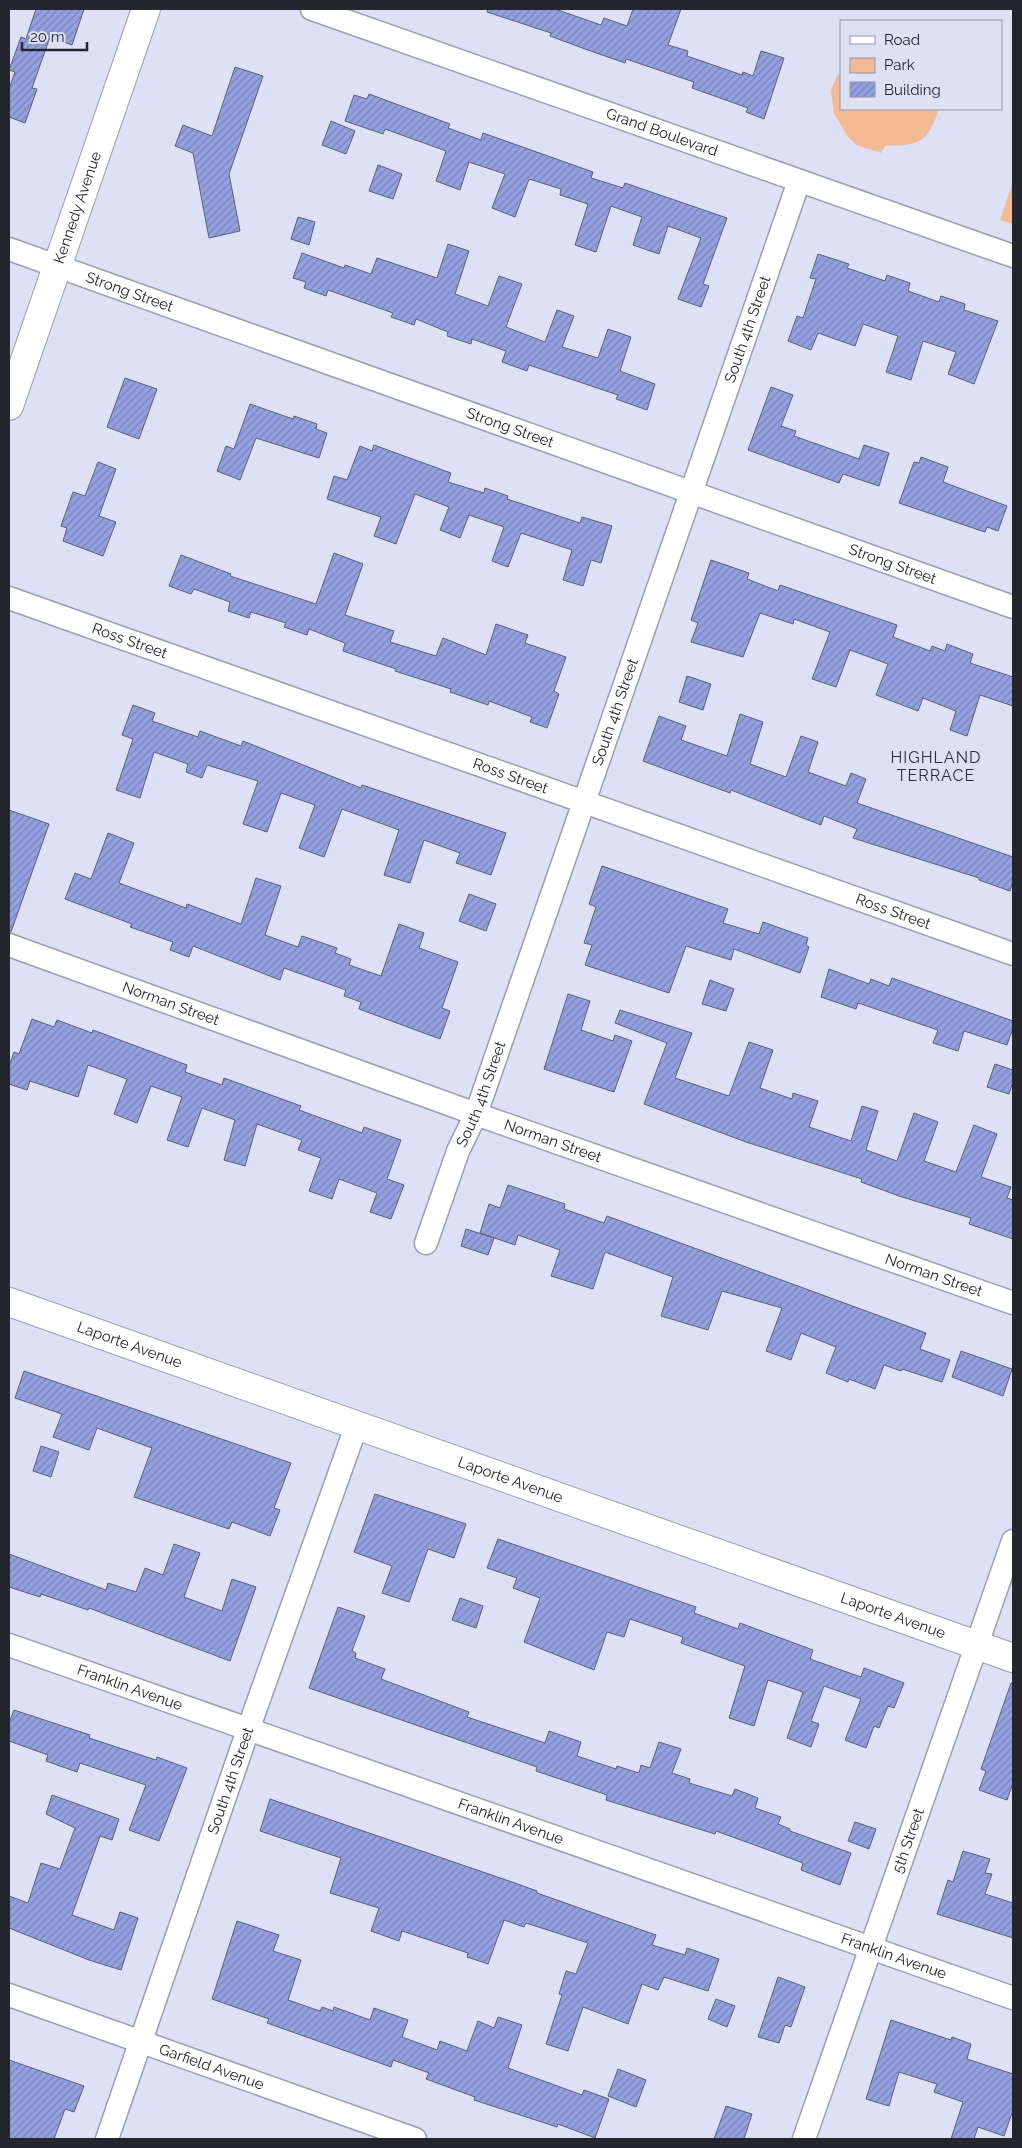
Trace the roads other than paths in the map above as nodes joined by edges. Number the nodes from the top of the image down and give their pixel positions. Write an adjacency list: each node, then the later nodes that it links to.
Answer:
1 (146, 9): 6 (street, Kennedy Avenue)
2 (312, 9): 3 (street, Grand Boulevard)
3 (799, 181): 5 (street, Grand Boulevard); 8 (street, South 4th Street)
4 (9, 249): 6 (street, Strong Street)
5 (1013, 256)
6 (57, 266): 7 (street, Kennedy Avenue); 8 (street, Strong Street)
7 (9, 406)
8 (692, 492): 10 (street, Strong Street); 11 (street, South 4th Street)
9 (9, 598): 11 (street, Ross Street)
10 (1013, 607)
11 (584, 801): 13 (street, Ross Street); 14 (street, South 4th Street)
12 (9, 945): 14 (street, Norman Street)
13 (1013, 954)
14 (476, 1114): 15 (street, South 4th Street); 17 (street, Norman Street)
15 (426, 1243)
16 (9, 1302): 18 (street, Laporte Avenue)
17 (1013, 1303)
18 (356, 1424): 20 (street, Laporte Avenue); 23 (street, South 4th Street)
19 (1013, 1541): 20 (street, 5th Street)
20 (976, 1644): 22 (street, Laporte Avenue); 24 (street, 5th Street)
21 (9, 1645): 23 (street, Franklin Avenue)
22 (1013, 1658)
23 (248, 1730): 24 (street, Franklin Avenue); 27 (street, South 4th Street)
24 (870, 1947): 26 (street, Franklin Avenue); 30 (street, 5th Street)
25 (9, 1994): 27 (street, Garfield Avenue)
26 (1013, 1998)
27 (141, 2042): 28 (street, South 4th Street); 29 (street, Garfield Avenue)
28 (108, 2139)
29 (415, 2139)
30 (804, 2139)

